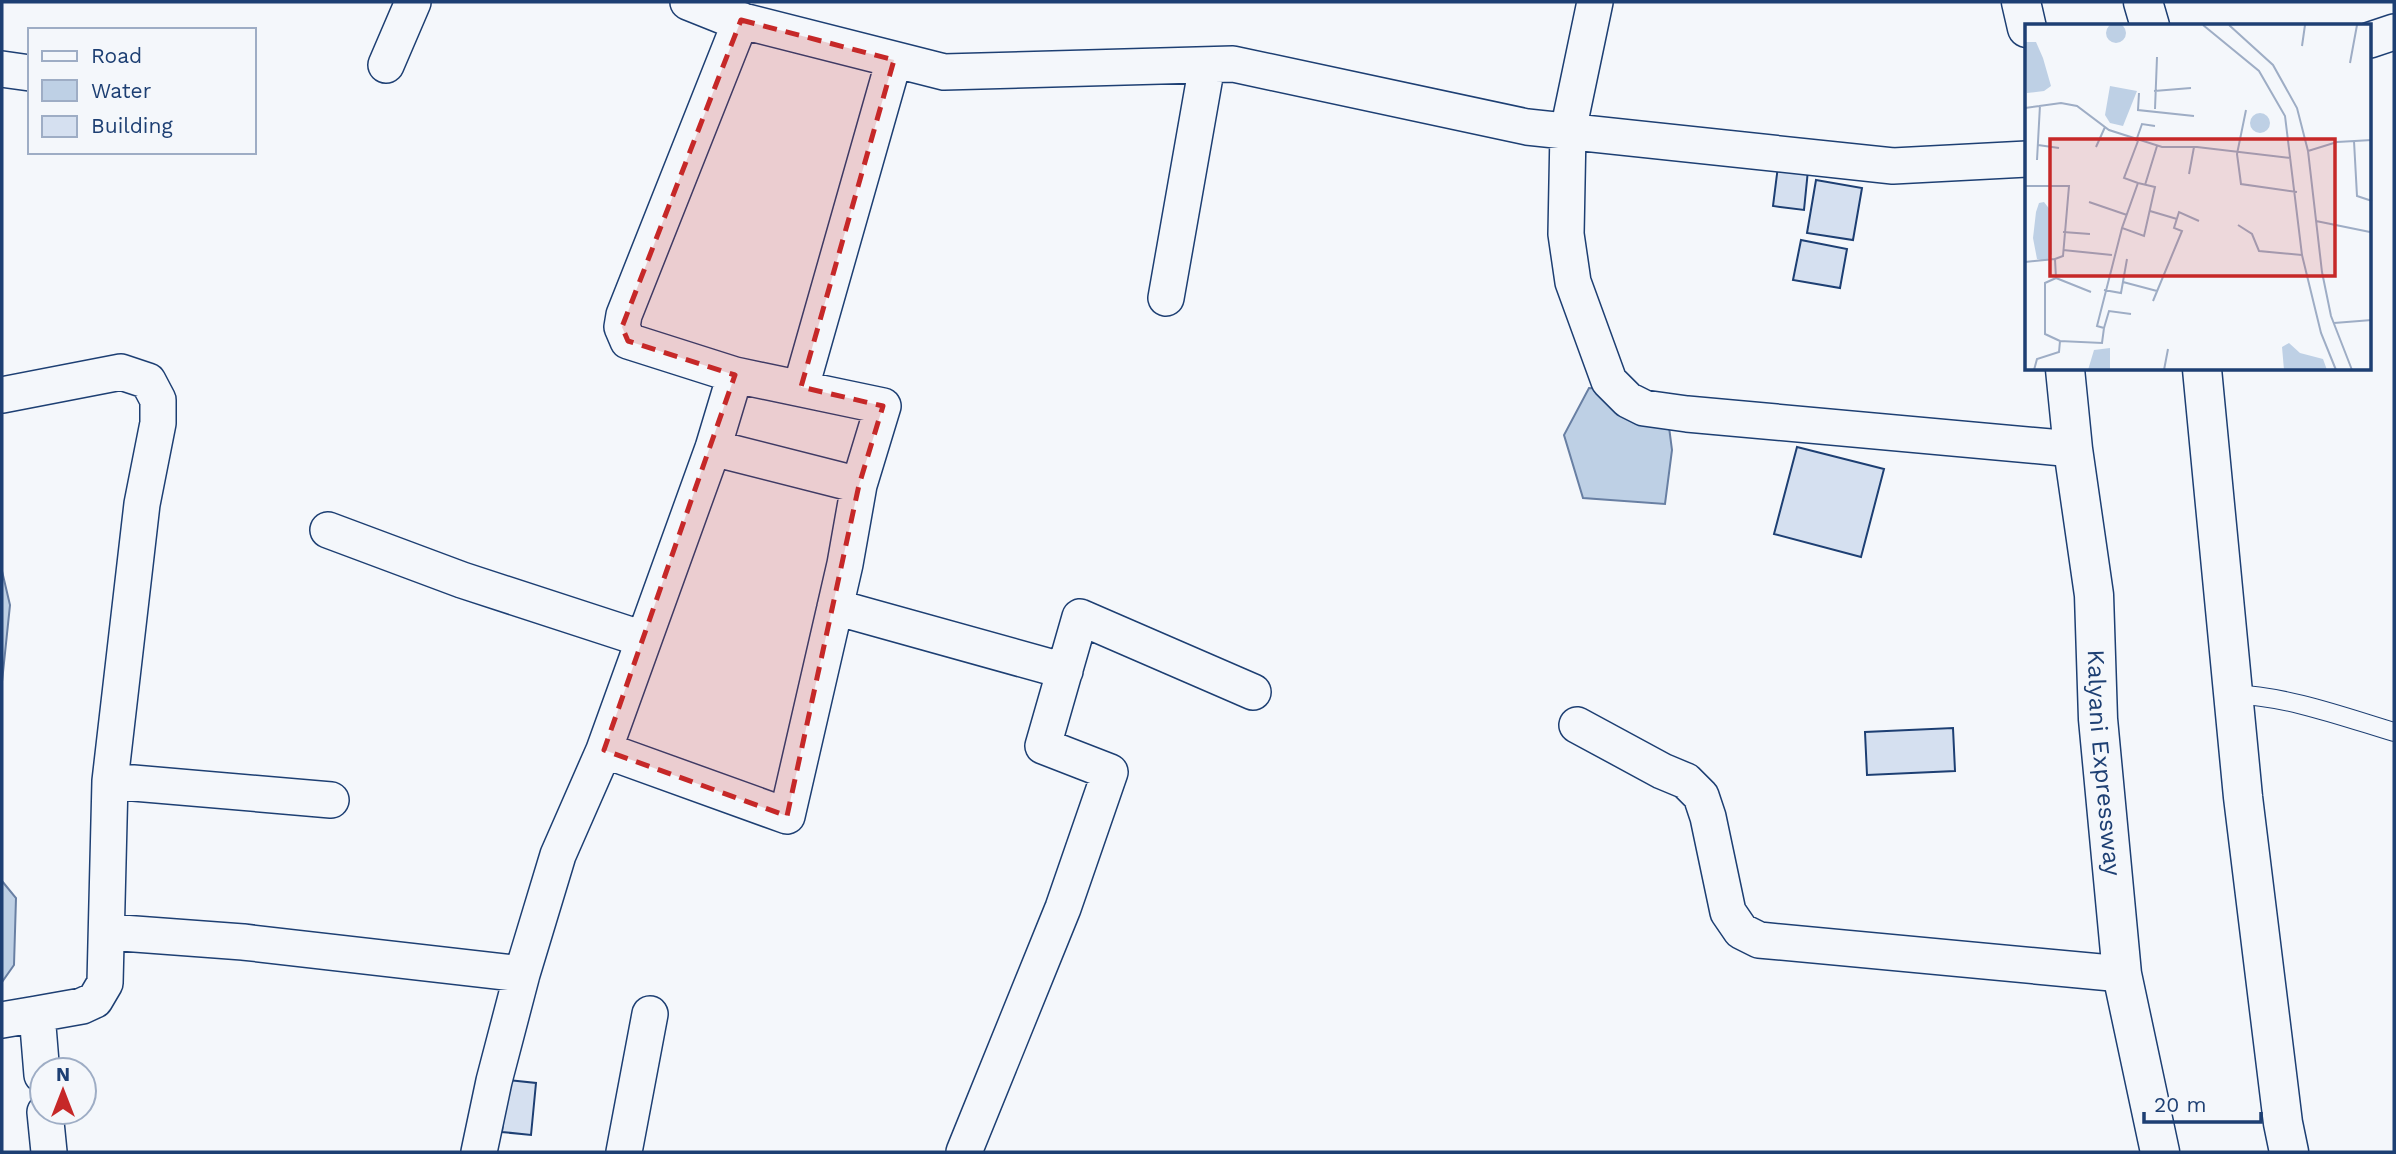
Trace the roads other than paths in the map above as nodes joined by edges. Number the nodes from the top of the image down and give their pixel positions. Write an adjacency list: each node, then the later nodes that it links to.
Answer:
1 (414, 2): 12 (street)
2 (688, 2): 6 (street)
3 (1595, 2): 16 (street)
4 (2021, 2): 7 (highway)
5 (2143, 2): 8 (highway)
6 (731, 12): 11 (street); 21 (street)
7 (2026, 24)
8 (2149, 24)
9 (2394, 32): 10 (street)
10 (2372, 39)
11 (894, 60): 13 (street); 22 (street)
12 (386, 65)
13 (1207, 65): 16 (street); 18 (street)
14 (2, 69): 15 (street)
15 (28, 73)
16 (1568, 131): 17 (street); 25 (street)
17 (2025, 159)
18 (1166, 298)
19 (2065, 371): 25 (highway, Kalyani Expressway)
20 (2202, 371): 32 (highway)
21 (735, 375): 22 (street); 24 (street)
22 (801, 387): 26 (street)
23 (2, 395): 36 (street)
24 (713, 448): 26 (street); 29 (street)
25 (2073, 449): 40 (highway, Kalyani Expressway)
26 (859, 485): 28 (street)
27 (328, 530): 29 (street)
28 (835, 607): 30 (street); 35 (street)
29 (643, 639): 35 (street)
30 (1065, 671): 31 (street); 49 (street)
31 (1253, 692)
32 (2233, 694): 34 (lane); 51 (highway)
33 (1577, 725): 40 (street)
34 (2394, 732)
35 (604, 750): 39 (street)
36 (110, 781): 37 (street); 38 (street)
37 (331, 800)
38 (108, 932): 39 (street); 41 (street)
39 (522, 974): 47 (street)
40 (2122, 974): 50 (highway, Kalyani Expressway)
41 (37, 1014): 43 (street); 44 (street)
42 (650, 1014): 48 (street)
43 (2, 1020)
44 (40, 1056)
45 (46, 1126): 46 (street)
46 (49, 1152)
47 (479, 1152)
48 (624, 1152)
49 (964, 1152)
50 (2160, 1152)
51 (2289, 1152)

